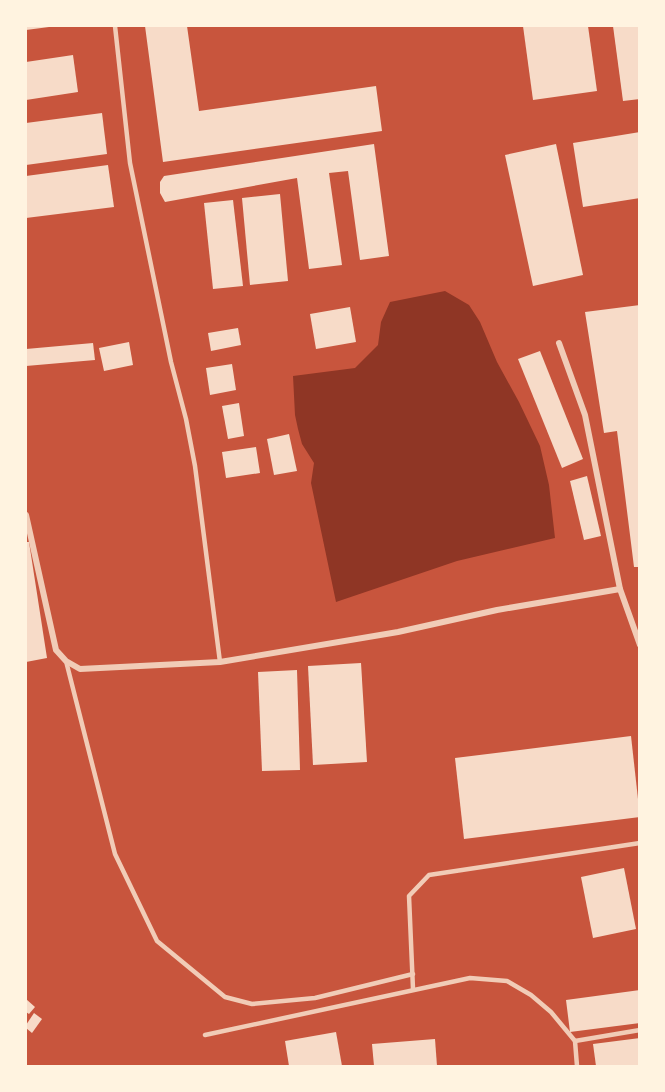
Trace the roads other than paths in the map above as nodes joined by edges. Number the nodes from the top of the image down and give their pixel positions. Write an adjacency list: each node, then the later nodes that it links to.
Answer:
1 (115, 26): 7 (lane)
2 (559, 344): 4 (street)
3 (26, 514): 6 (street)
4 (620, 589): 5 (street); 7 (street)
5 (639, 645)
6 (66, 661): 7 (street); 9 (lane)
7 (220, 662)
8 (639, 843): 9 (lane)
9 (413, 974): 10 (lane)
10 (413, 989): 12 (lane); 13 (lane)
11 (639, 1030): 13 (lane)
12 (205, 1035)
13 (575, 1041): 14 (lane)
14 (578, 1066)

